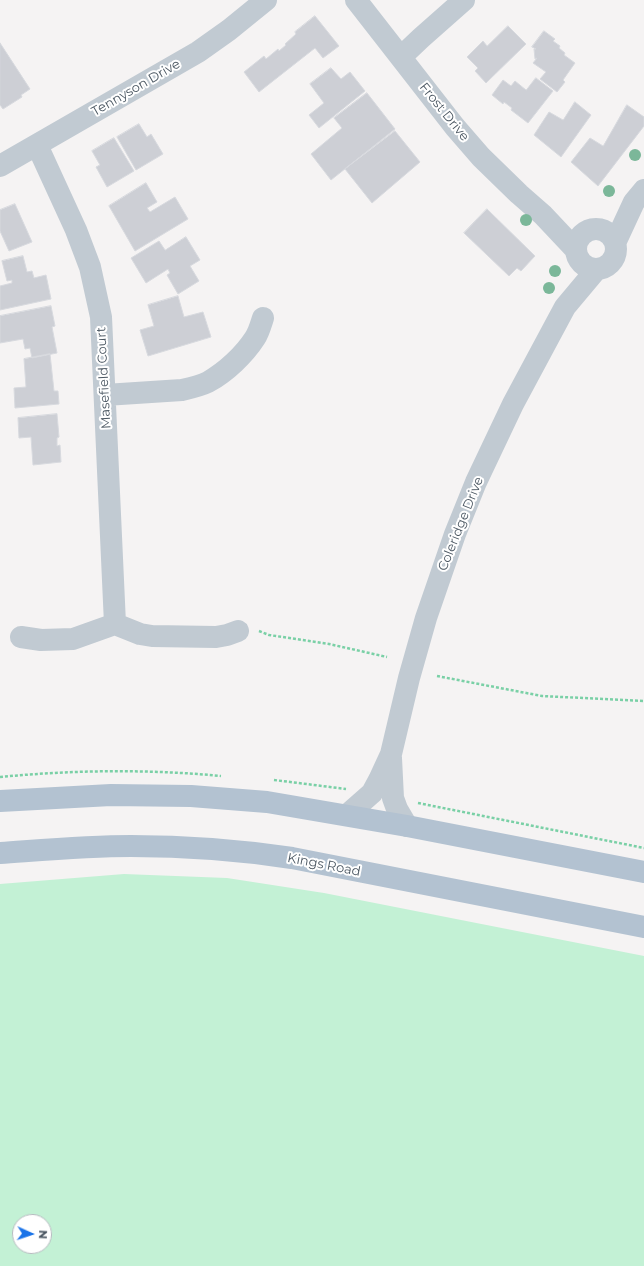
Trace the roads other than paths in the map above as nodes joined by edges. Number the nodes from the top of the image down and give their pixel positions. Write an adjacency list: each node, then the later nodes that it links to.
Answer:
1 (266, 0): 5 (street, Tennyson Drive)
2 (356, 0): 4 (street, Frost Drive)
3 (464, 0): 4 (street)
4 (401, 57): 8 (street, Frost Drive)
5 (37, 145): 6 (street, Tennyson Drive); 15 (street, Masefield Court)
6 (0, 166)
7 (639, 196): 9 (street); 10 (street)
8 (543, 215): 9 (street, Frost Drive); 11 (street, Frost Drive)
9 (593, 230): 10 (street); 11 (street)
10 (615, 243): 12 (street)
11 (576, 254): 12 (street); 13 (street, Coleridge Drive)
12 (596, 270): 13 (street, Coleridge Drive)
13 (565, 307): 19 (street, Coleridge Drive)
14 (263, 318): 15 (street)
15 (105, 395): 16 (street, Masefield Court)
16 (115, 624): 17 (street); 18 (street)
17 (238, 631)
18 (21, 637)
19 (390, 754): 21 (street, Coleridge Drive); 22 (street, Coleridge Drive)
20 (0, 801): 21 (main road)
21 (347, 815): 22 (main road)
22 (407, 826): 24 (main road)
23 (0, 853): 25 (main road, Kings Road)
24 (644, 872)
25 (644, 927)

